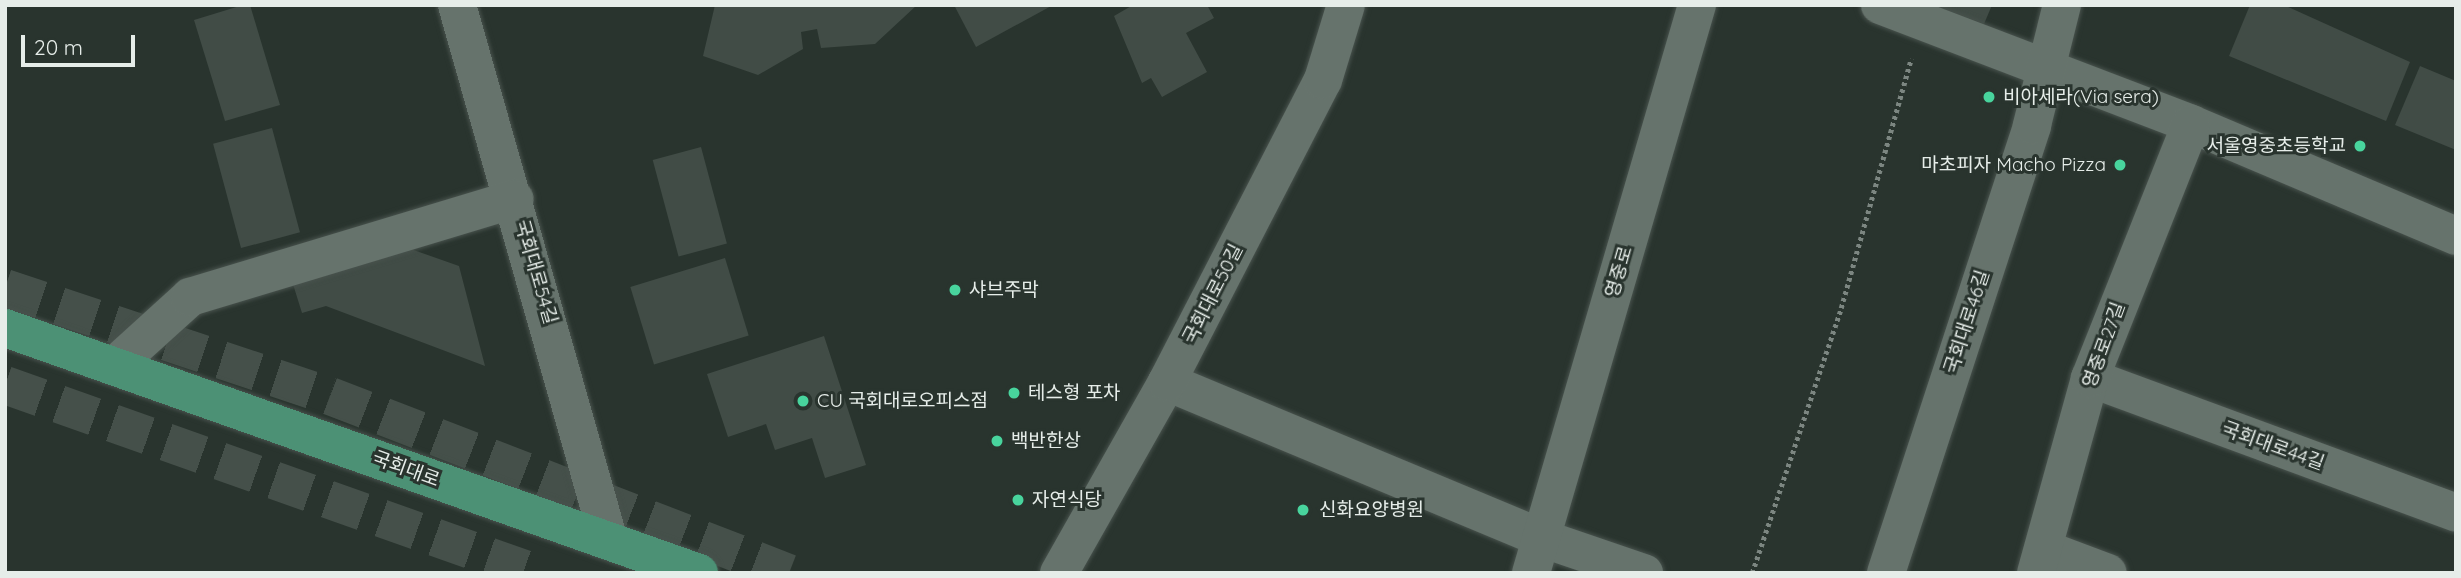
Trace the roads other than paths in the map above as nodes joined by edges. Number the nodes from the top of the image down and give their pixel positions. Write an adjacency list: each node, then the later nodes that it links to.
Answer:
1 (457, 5): 8 (street, 국회대로54길)
2 (1346, 5): 13 (street, 국회대로50길)
3 (1696, 5): 16 (street, 영중로)
4 (1880, 5): 6 (street)
5 (2062, 5): 6 (street, 국회대로46길)
6 (2046, 70): 7 (street); 21 (street, 국회대로46길)
7 (2190, 124): 9 (street); 12 (street, 영중로27길)
8 (515, 199): 11 (street); 15 (street, 국회대로54길)
9 (2456, 236)
10 (5, 328): 11 (main road, 국회대로)
11 (114, 366): 15 (main road, 국회대로)
12 (2090, 378): 14 (street, 국회대로44길); 17 (street, 영중로27길)
13 (1167, 382): 16 (street); 19 (street, 국회대로50길)
14 (2456, 513)
15 (609, 541): 18 (main road, 국회대로)
16 (1536, 555): 20 (street)
17 (2040, 561): 22 (street)
18 (699, 573)
19 (1059, 573)
20 (1644, 573)
21 (1886, 573)
22 (2108, 573)

